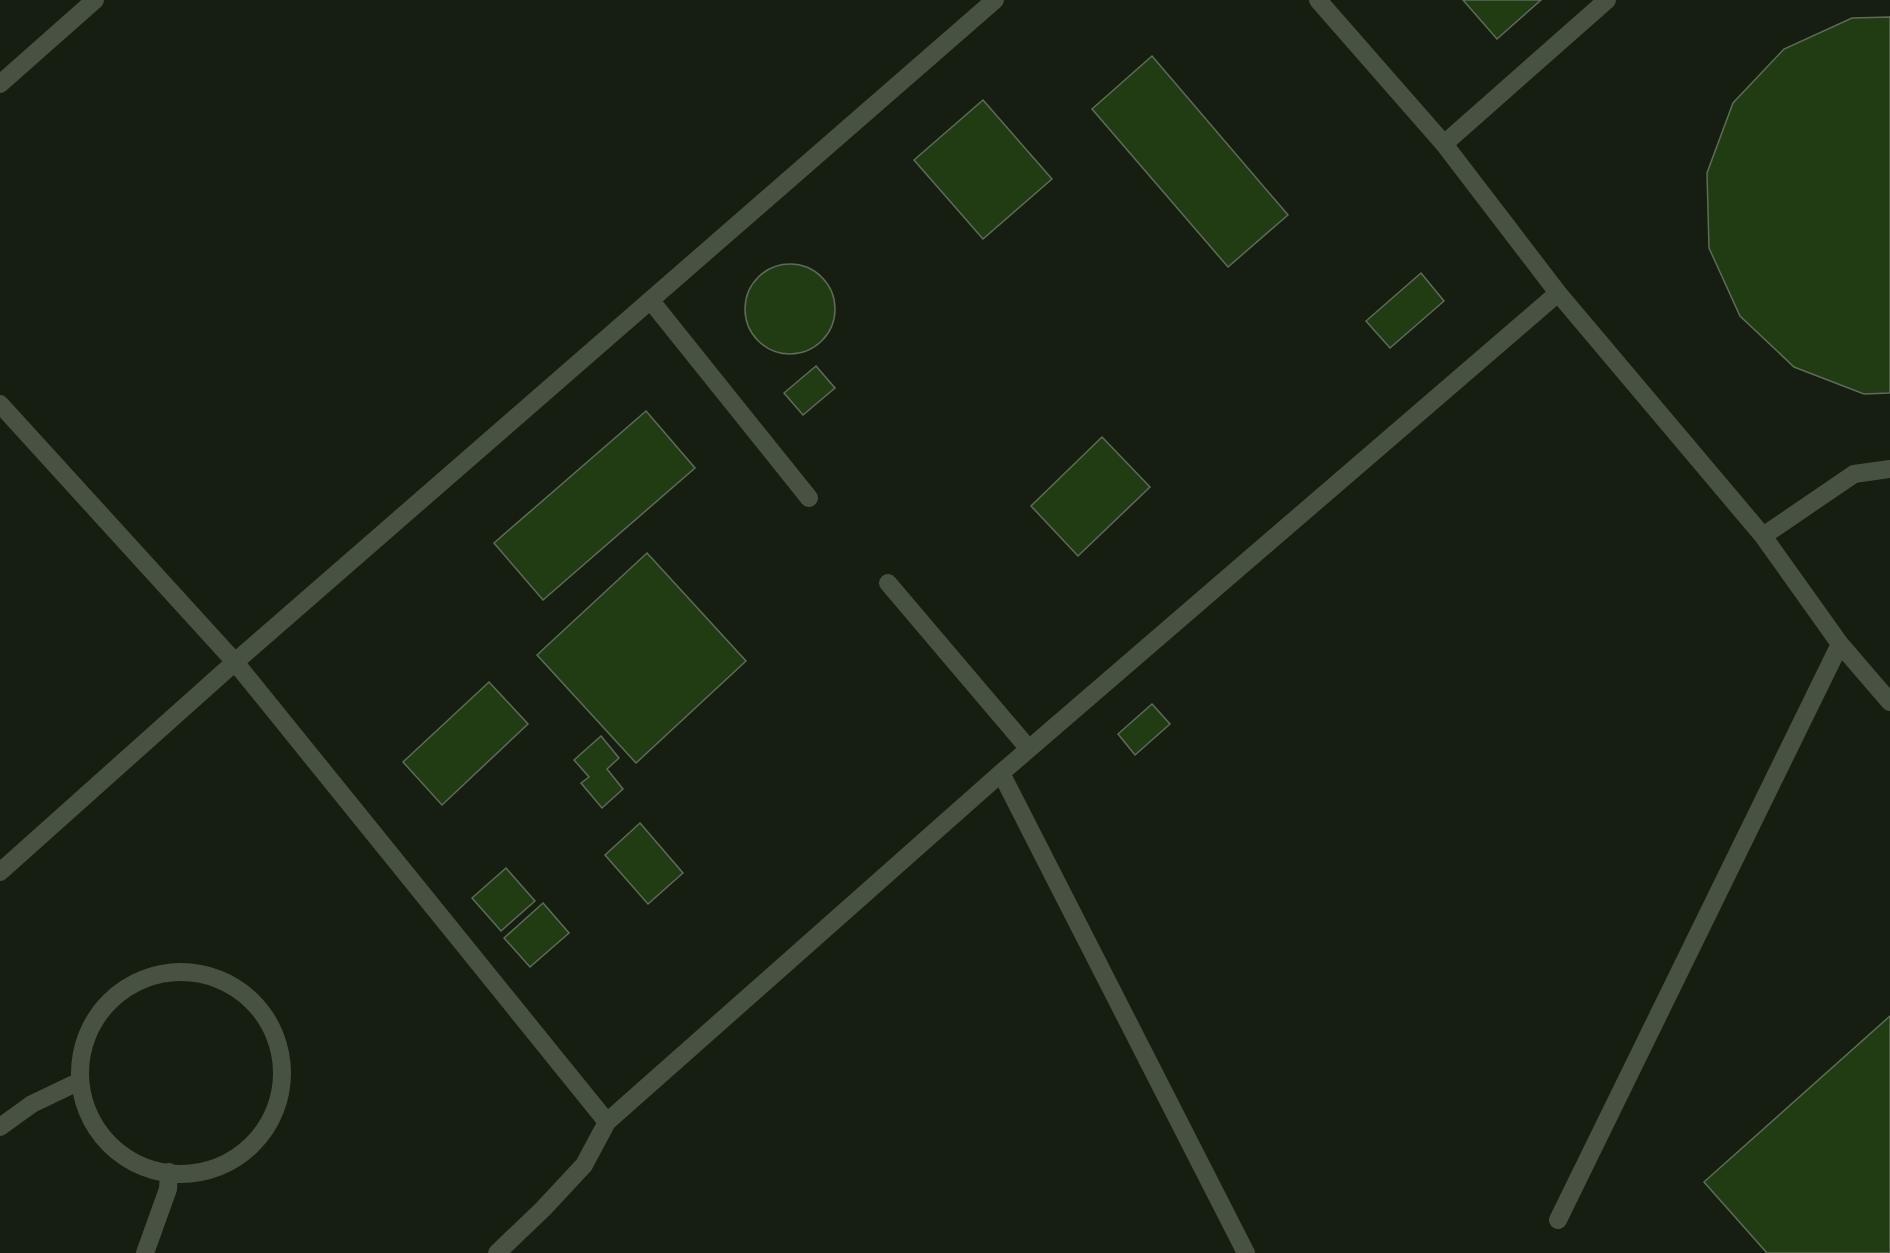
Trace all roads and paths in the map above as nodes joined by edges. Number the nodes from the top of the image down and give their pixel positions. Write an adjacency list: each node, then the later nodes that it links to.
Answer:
1 (95, 0): 5 (lane)
2 (995, 0): 8 (lane)
3 (1318, 0): 6 (lane)
4 (1607, 0): 6 (lane)
5 (0, 84)
6 (1444, 144): 7 (lane)
7 (1558, 293): 12 (lane); 17 (lane)
8 (651, 301): 11 (lane); 15 (lane)
9 (0, 404): 15 (lane)
10 (1890, 469): 12 (lane)
11 (808, 498)
12 (1763, 536): 14 (lane)
13 (888, 583): 17 (lane)
14 (1840, 644): 16 (lane); 24 (lane)
15 (235, 662): 19 (lane); 21 (lane)
16 (1890, 702)
17 (1029, 749): 18 (lane)
18 (1001, 773): 21 (lane); 27 (lane)
19 (0, 872)
20 (80, 1081): 22 (lane); 23 (lane); 23 (lane)
21 (608, 1122): 26 (lane)
22 (0, 1127)
23 (169, 1172): 25 (lane)
24 (1558, 1220)
25 (145, 1253)
26 (497, 1253)
27 (1246, 1253)

